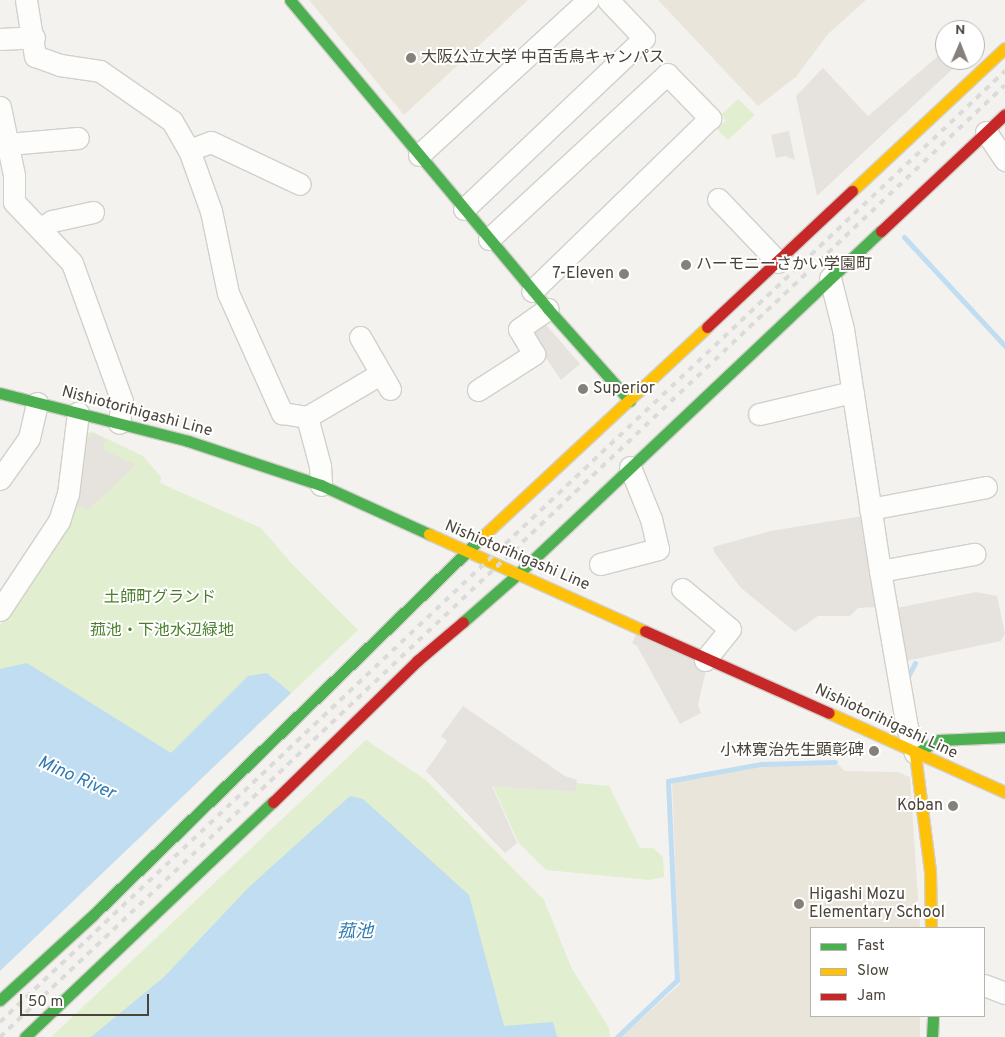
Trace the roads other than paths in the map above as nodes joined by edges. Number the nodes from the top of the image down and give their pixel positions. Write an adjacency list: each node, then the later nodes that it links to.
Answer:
1 (26, 0): 5 (street)
2 (290, 0): 14 (street)
3 (588, 0): 14 (street)
4 (608, 0): 18 (street)
5 (34, 37): 6 (street); 13 (street)
6 (0, 40)
7 (1005, 48): 22 (street)
8 (0, 107): 12 (street)
9 (1005, 114): 10 (street)
10 (986, 132): 15 (street); 23 (street)
11 (78, 138): 12 (street)
12 (8, 144): 20 (street)
13 (190, 150): 16 (street); 34 (street)
14 (419, 155): 18 (street)
15 (1005, 160)
16 (300, 184)
17 (718, 199): 22 (street)
18 (464, 209): 21 (street)
19 (93, 212): 20 (street)
20 (40, 228): 35 (street)
21 (490, 239): 24 (street); 24 (street)
22 (778, 262): 30 (street)
23 (830, 278): 28 (street); 36 (street)
24 (532, 291): 25 (street)
25 (548, 309): 27 (street); 30 (street)
26 (360, 337): 34 (street)
27 (478, 390)
28 (852, 392): 33 (street); 40 (street)
29 (0, 393): 31 (street, Nishiotorihigashi Line)
30 (630, 401): 41 (street)
31 (37, 402): 32 (street, Nishiotorihigashi Line); 37 (street)
32 (78, 413): 35 (street, Nishiotorihigashi Line); 47 (street)
33 (760, 414)
34 (307, 417): 38 (street)
35 (119, 424): 38 (street, Nishiotorihigashi Line)
36 (630, 467): 43 (street); 45 (street)
37 (0, 479)
38 (321, 485): 41 (street, Nishiotorihigashi Line)
39 (986, 487): 40 (street)
40 (870, 509): 44 (street)
41 (466, 552): 45 (street, Nishiotorihigashi Line); 55 (street)
42 (974, 554): 44 (street)
43 (600, 564)
44 (880, 571): 50 (street)
45 (519, 573): 48 (street, Nishiotorihigashi Line); 57 (street)
46 (682, 588): 48 (street)
47 (0, 610)
48 (705, 660): 50 (street, Nishiotorihigashi Line)
49 (1005, 737): 50 (street)
50 (916, 753): 51 (street, Nishiotorihigashi Line); 52 (street)
51 (1005, 792)
52 (932, 927)
53 (985, 985): 54 (street)
54 (1005, 993)
55 (0, 1000)
56 (932, 1017): 58 (street)
57 (25, 1037)
58 (932, 1037)

